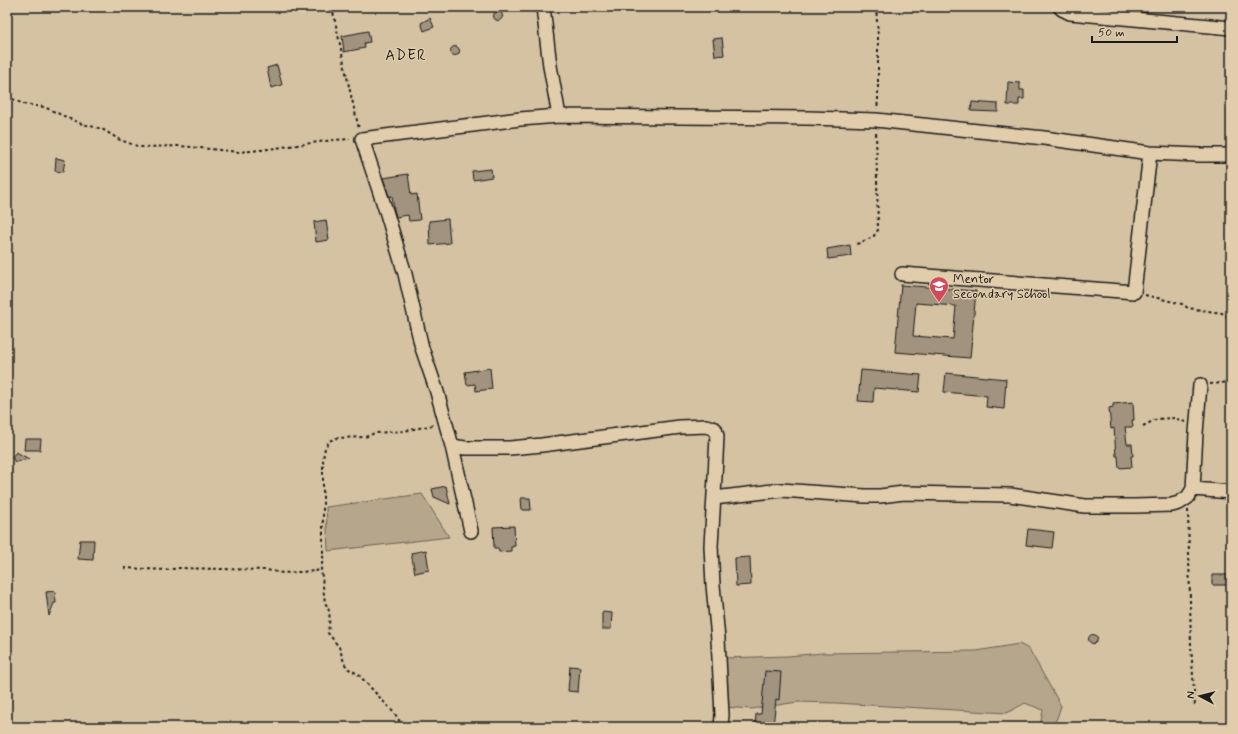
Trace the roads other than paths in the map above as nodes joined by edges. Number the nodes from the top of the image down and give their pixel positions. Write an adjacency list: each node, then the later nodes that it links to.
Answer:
1 (543, 7): 4 (street)
2 (1060, 7): 3 (street)
3 (1231, 28)
4 (559, 116): 5 (street); 9 (street)
5 (1150, 153): 6 (street); 7 (street)
6 (1231, 155)
7 (902, 274)
8 (1200, 385): 11 (street)
9 (452, 446): 12 (street); 13 (street)
10 (1231, 492): 11 (street)
11 (1190, 493): 12 (street)
12 (714, 498): 14 (street)
13 (471, 531)
14 (721, 727)

